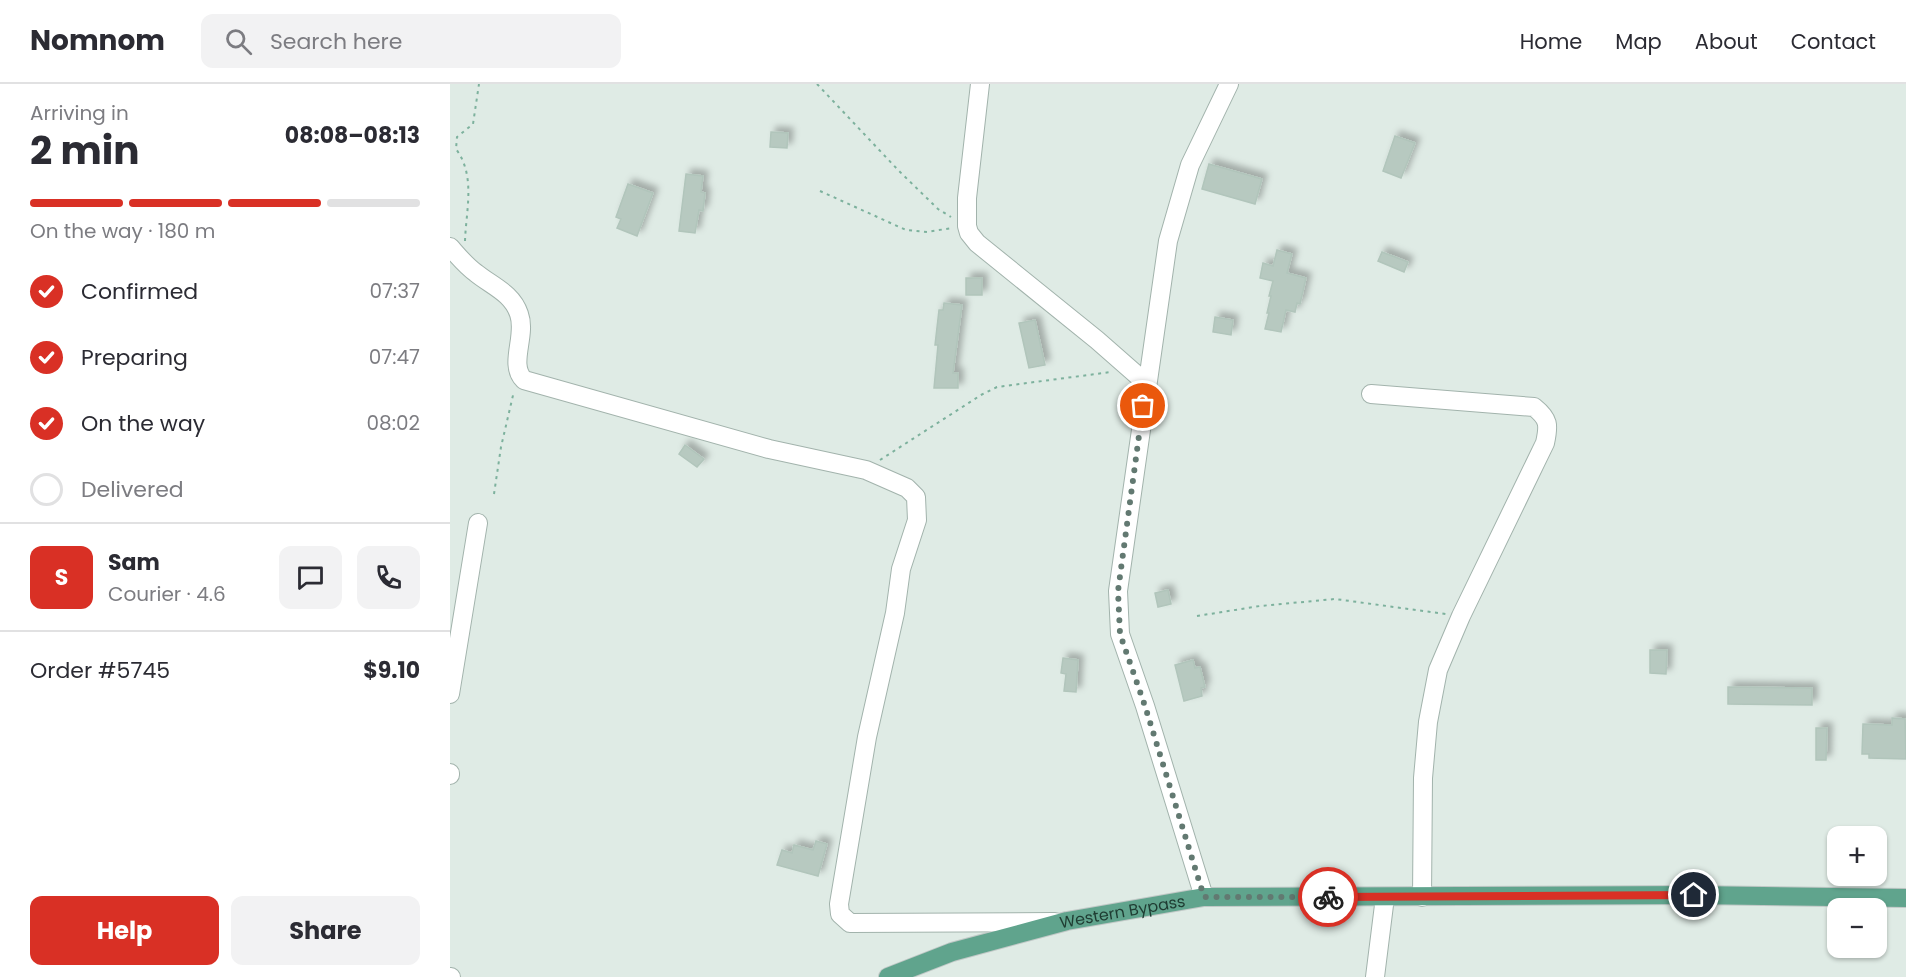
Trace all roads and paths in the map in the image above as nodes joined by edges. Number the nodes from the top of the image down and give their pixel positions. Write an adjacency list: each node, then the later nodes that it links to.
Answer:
1 (478, 84): 8 (path)
2 (817, 84): 6 (path)
3 (980, 84): 6 (street)
4 (1229, 84): 11 (street)
5 (820, 191): 6 (path)
6 (967, 226): 9 (street)
7 (450, 247): 8 (street)
8 (465, 263): 10 (street)
9 (1129, 369): 11 (street); 13 (path)
10 (518, 374): 13 (street); 14 (path)
11 (1146, 383): 19 (street)
12 (1371, 394): 17 (street)
13 (866, 470): 23 (street)
14 (494, 494)
15 (478, 523): 18 (street)
16 (1197, 615): 17 (path)
17 (1461, 615): 21 (street)
18 (450, 694)
19 (1204, 897): 20 (main road, Western Bypass); 23 (main road, Western Bypass)
20 (1385, 897): 21 (main road, Western Bypass); 25 (street)
21 (1422, 897): 22 (main road, Western Bypass)
22 (1906, 898)
23 (1067, 921): 24 (main road, Western Bypass)
24 (888, 977)
25 (1375, 977)

